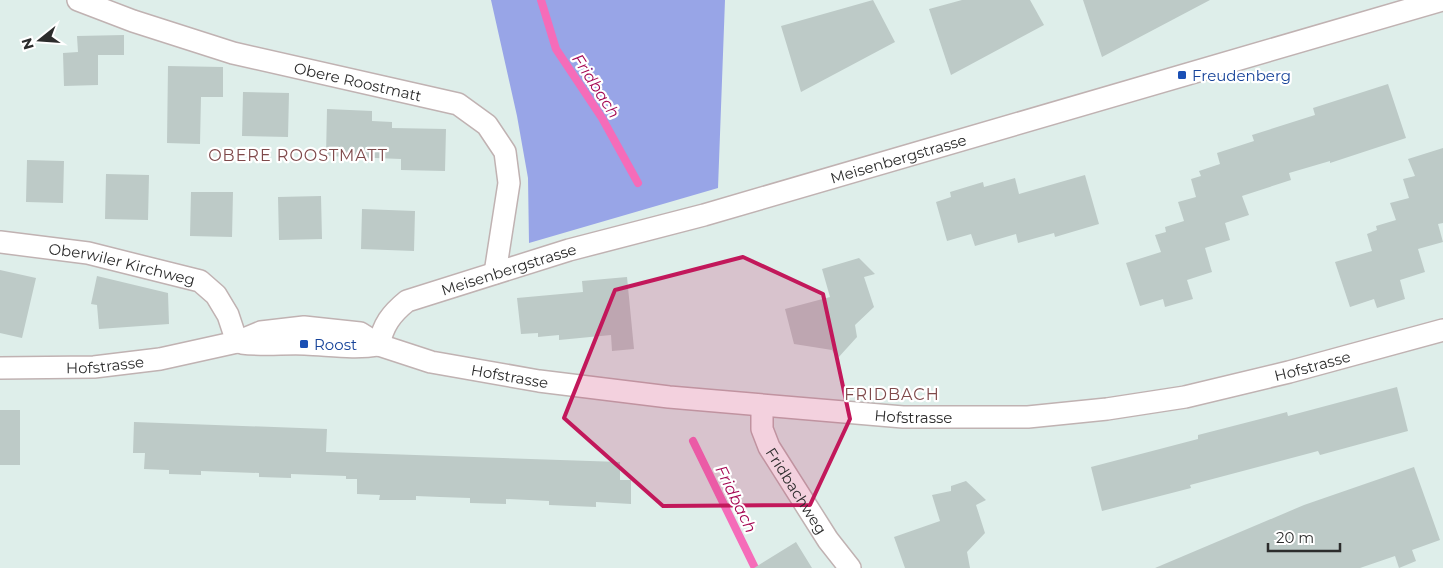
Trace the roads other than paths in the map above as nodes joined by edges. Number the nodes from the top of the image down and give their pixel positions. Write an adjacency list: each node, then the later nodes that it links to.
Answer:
1 (78, 0): 4 (street, Obere Roostmatt)
2 (1442, 0): 4 (street, Meisenbergstrasse)
3 (0, 242): 6 (street, Oberwiler Kirchweg)
4 (495, 273): 7 (street, Meisenbergstrasse)
5 (1443, 330): 9 (street, Hofstrasse)
6 (237, 342): 7 (street, Hofstrasse); 8 (street, Hofstrasse)
7 (379, 345): 9 (street, Hofstrasse)
8 (0, 368)
9 (762, 406): 10 (street, Fridbachweg)
10 (850, 568)

